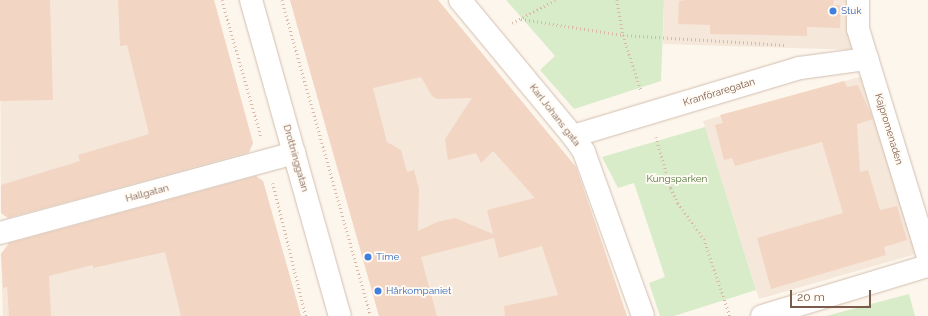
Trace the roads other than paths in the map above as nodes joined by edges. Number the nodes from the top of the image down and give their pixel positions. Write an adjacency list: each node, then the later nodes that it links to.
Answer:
1 (251, 0): 6 (street, Drottninggatan)
2 (460, 0): 5 (street, Karl Johans gata)
3 (858, 0): 4 (street, Kajpromenaden)
4 (867, 59): 5 (street, Kranföraregatan); 8 (street, Kajpromenaden)
5 (573, 136): 11 (street, Karl Johans gata)
6 (294, 153): 7 (street, Hallgatan); 10 (street, Drottninggatan)
7 (0, 233)
8 (928, 257)
9 (928, 266): 12 (street)
10 (340, 316)
11 (643, 316)
12 (762, 316)

